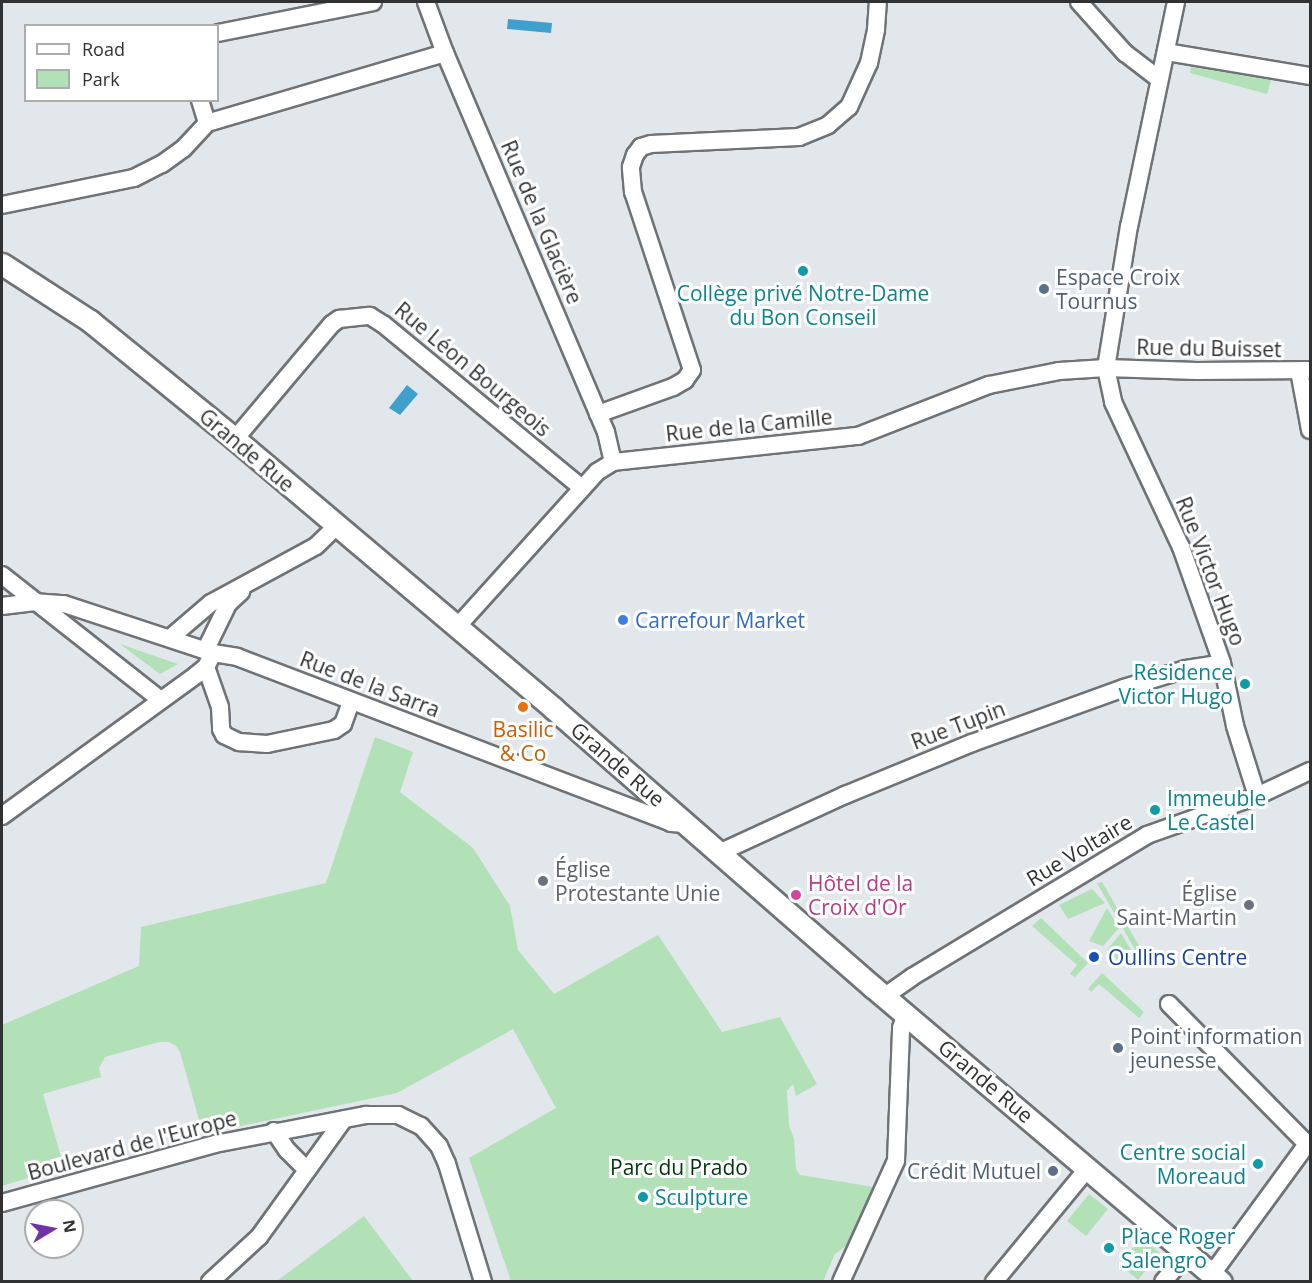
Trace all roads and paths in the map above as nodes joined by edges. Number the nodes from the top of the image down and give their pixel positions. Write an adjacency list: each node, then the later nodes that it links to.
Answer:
1 (373, 2): 6 (street)
2 (426, 2): 8 (street, Rue de la Glacière)
3 (878, 2): 17 (street, Rue de la Camille)
4 (1079, 2): 10 (street)
5 (1176, 2): 7 (street)
6 (219, 33)
7 (1166, 52): 9 (street); 10 (street)
8 (445, 53): 12 (street); 17 (street, Rue de la Glacière)
9 (1311, 76)
10 (1159, 79): 15 (street)
11 (201, 102): 12 (street)
12 (207, 123): 13 (street)
13 (2, 206)
14 (2, 264): 19 (main road, Grande Rue)
15 (1106, 368): 16 (street, Rue du Buisset); 20 (street, Rue de la Camille); 30 (street, Rue Victor Hugo)
16 (1305, 371): 18 (street)
17 (597, 412): 20 (street, Rue de la Glacière)
18 (1311, 430)
19 (235, 439): 21 (street, Rue Léon Bourgeois); 22 (main road, Grande Rue)
20 (613, 462): 21 (street)
21 (582, 488): 27 (street)
22 (337, 526): 24 (street); 27 (main road, Grande Rue)
23 (2, 575): 25 (street)
24 (250, 583): 28 (street); 29 (street)
25 (33, 602): 26 (street, Rue de la Sarra); 28 (street, Rue de la Sarra); 31 (street)
26 (2, 606)
27 (457, 627): 36 (main road, Grande Rue)
28 (170, 638): 29 (street, Rue de la Sarra)
29 (209, 656): 31 (street); 32 (street, Rue de la Sarra); 32 (street)
30 (1222, 663): 34 (street, Rue Victor Hugo); 37 (street, Rue Tupin)
31 (161, 700): 35 (street)
32 (351, 702): 36 (street, Rue de la Sarra)
33 (1311, 771): 34 (street, Rue Voltaire)
34 (1257, 796): 38 (street, Rue Voltaire)
35 (2, 816)
36 (686, 824): 37 (main road, Grande Rue)
37 (719, 854): 38 (main road, Grande Rue)
38 (885, 996): 40 (main road, Grande Rue)
39 (1169, 1004): 43 (street)
40 (906, 1014): 44 (main road, Grande Rue); 51 (street)
41 (344, 1119): 42 (street, Boulevard de l'Europe); 45 (street); 50 (street, Boulevard de l'Europe)
42 (274, 1131): 45 (street); 46 (street, Boulevard de l'Europe)
43 (1309, 1146): 48 (street)
44 (1087, 1169): 47 (main road, Grande Rue); 52 (street)
45 (307, 1170): 49 (street)
46 (2, 1203)
47 (1187, 1253): 48 (main road, Grande Rue); 53 (street)
48 (1216, 1278)
49 (210, 1281)
50 (483, 1281)
51 (841, 1281)
52 (994, 1281)
53 (1163, 1281)

